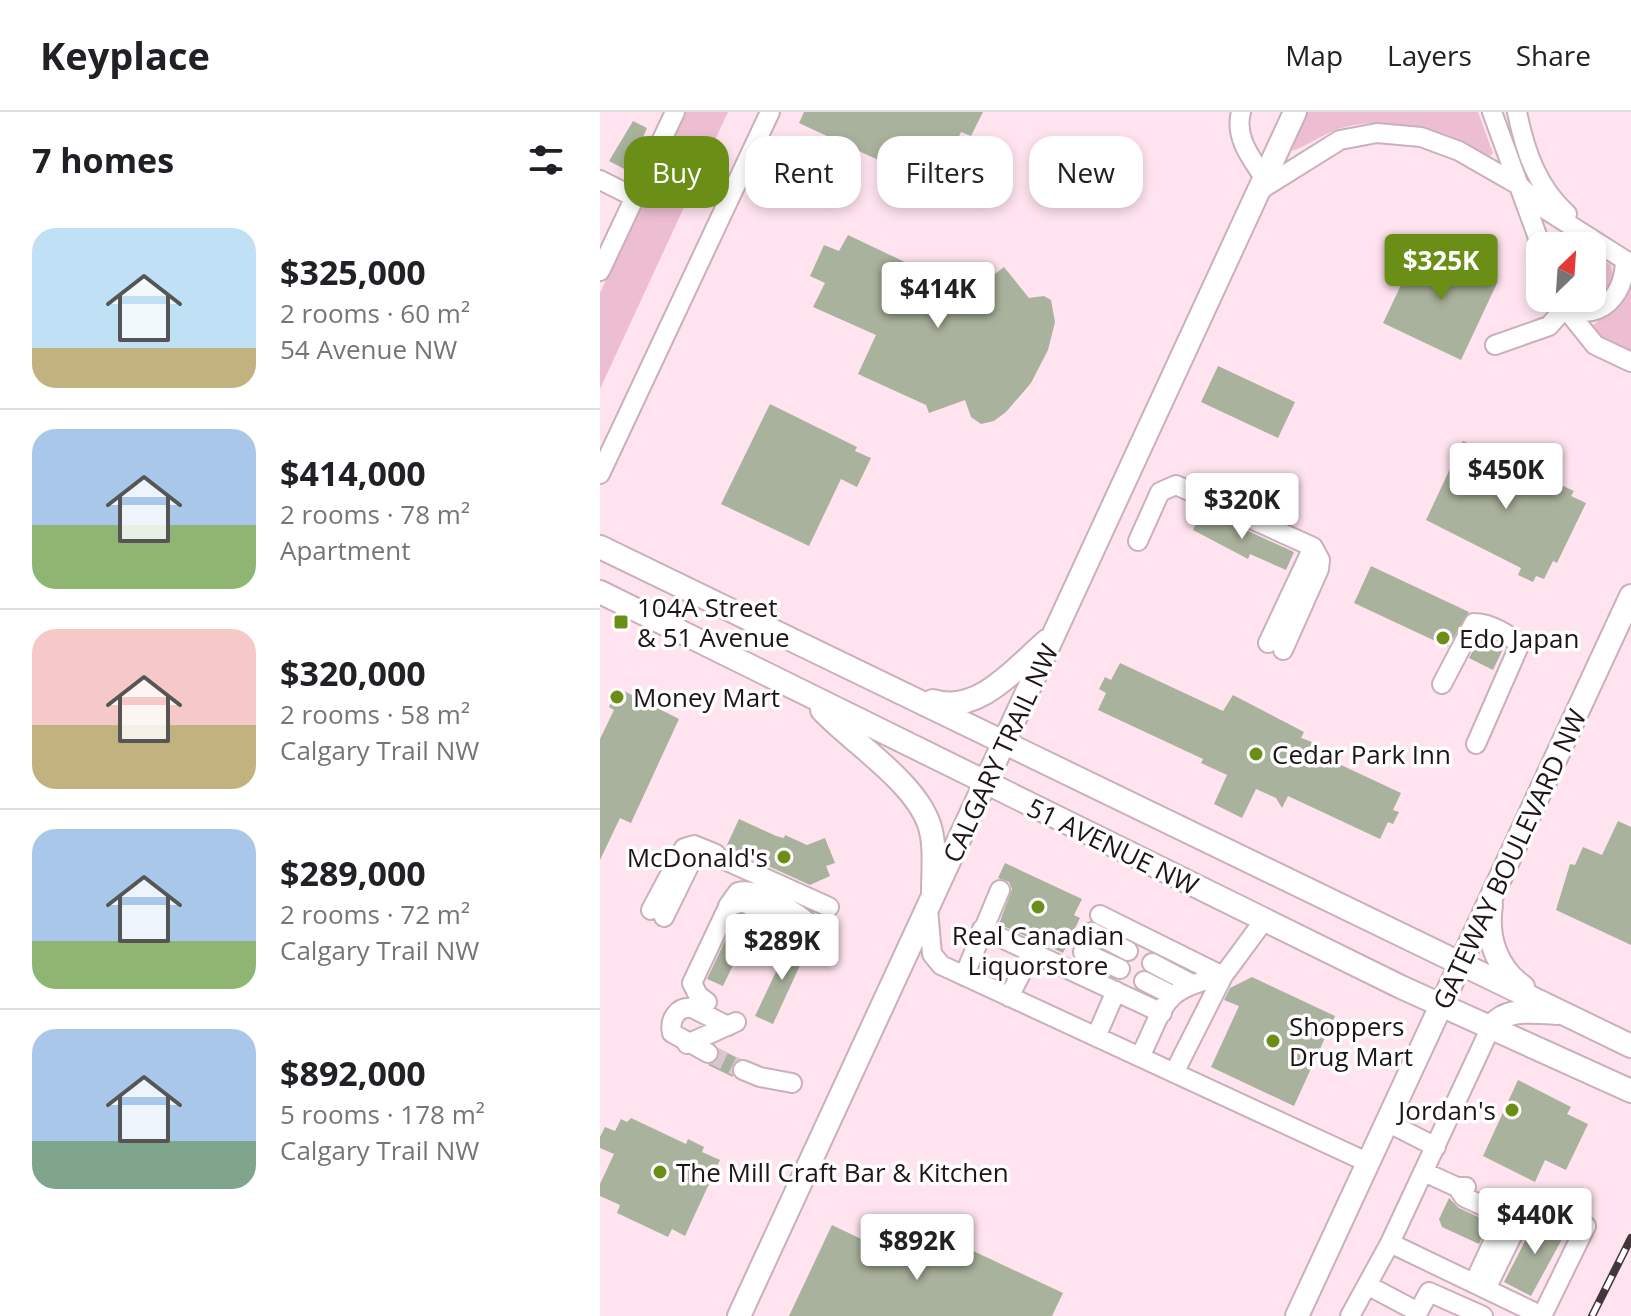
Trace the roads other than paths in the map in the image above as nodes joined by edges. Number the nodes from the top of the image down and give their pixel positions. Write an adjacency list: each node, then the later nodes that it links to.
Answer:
1 (675, 112): 7 (street)
2 (770, 112): 24 (street)
3 (1241, 112): 9 (street)
4 (1295, 112): 9 (main road, CALGARY TRAIL NW)
5 (1492, 112): 10 (street)
6 (1517, 112): 15 (street)
7 (663, 136)
8 (600, 180): 11 (street)
9 (1263, 185): 10 (street); 29 (main road, CALGARY TRAIL NW)
10 (1520, 186): 13 (street); 14 (street)
11 (624, 192)
12 (629, 208): 18 (street)
13 (1536, 232)
14 (1578, 232)
15 (1583, 232)
16 (1606, 250): 17 (street)
17 (1628, 262): 19 (street)
18 (600, 271)
19 (1606, 304)
20 (1557, 312): 22 (street)
21 (1568, 312): 23 (street)
22 (1495, 345)
23 (1631, 362)
24 (600, 474)
25 (1138, 541): 30 (street)
26 (600, 547): 32 (main road, 51 AVENUE NW)
27 (600, 592): 33 (main road, 51 AVENUE NW)
28 (1631, 596): 38 (main road, GATEWAY BOULEVARD NW)
29 (1055, 634): 32 (main road); 34 (main road, CALGARY TRAIL NW)
30 (1276, 647)
31 (1442, 684): 35 (street)
32 (900, 691): 34 (main road, 51 AVENUE NW)
33 (809, 697): 36 (main road, 51 AVENUE NW); 39 (main road)
34 (1007, 742): 36 (main road, CALGARY TRAIL NW); 51 (main road, 51 AVENUE NW)
35 (1476, 744)
36 (986, 785): 39 (main road, CALGARY TRAIL NW); 43 (main road, 51 AVENUE NW)
37 (1000, 890): 46 (street)
38 (1493, 892): 51 (main road, GATEWAY BOULEVARD NW); 63 (main road)
39 (931, 903): 53 (street); 84 (main road, CALGARY TRAIL NW)
40 (728, 907): 44 (street); 45 (street); 60 (street)
41 (829, 907): 42 (street)
42 (658, 914)
43 (1265, 919): 54 (street); 61 (main road, 51 AVENUE NW)
44 (785, 921)
45 (815, 928)
46 (982, 929): 48 (street); 53 (street)
47 (1128, 951): 54 (street)
48 (1032, 952): 57 (street); 59 (street)
49 (1083, 952): 52 (street)
50 (1152, 963): 56 (street)
51 (1459, 963): 61 (main road, GATEWAY BOULEVARD NW); 63 (main road, 51 AVENUE NW)
52 (1120, 969)
53 (964, 976): 59 (street)
54 (1223, 976): 56 (street); 71 (street)
55 (1144, 981): 58 (street)
56 (1190, 983): 58 (street)
57 (1116, 991): 62 (street); 65 (street)
58 (1170, 994): 62 (street)
59 (1009, 997): 65 (street)
60 (707, 1002)
61 (1440, 1006): 64 (main road, 51 AVENUE NW); 74 (main road, GATEWAY BOULEVARD NW)
62 (1162, 1013): 69 (street)
63 (1567, 1013): 64 (main road); 67 (main road, 51 AVENUE NW)
64 (1490, 1029): 73 (main road, 51 AVENUE NW); 75 (street)
65 (1096, 1037): 69 (street)
66 (687, 1044): 66 (street); 68 (street)
67 (1631, 1046)
68 (708, 1053)
69 (1140, 1057): 71 (street)
70 (743, 1070): 72 (street)
71 (1174, 1073): 76 (street)
72 (792, 1083)
73 (1631, 1091)
74 (1387, 1122): 75 (street); 76 (main road, GATEWAY BOULEVARD NW)
75 (1436, 1147): 77 (street)
76 (1369, 1163): 85 (main road, GATEWAY BOULEVARD NW)
77 (1424, 1172): 78 (street); 80 (street)
78 (1457, 1187): 79 (street); 82 (street)
79 (1524, 1212): 82 (street); 88 (street)
80 (1390, 1243): 81 (street); 82 (street)
81 (1367, 1285): 83 (street); 86 (street)
82 (1480, 1286): 88 (street)
83 (1417, 1314): 87 (street)
84 (739, 1316)
85 (1297, 1316)
86 (1350, 1316)
87 (1483, 1316)
88 (1542, 1316)

